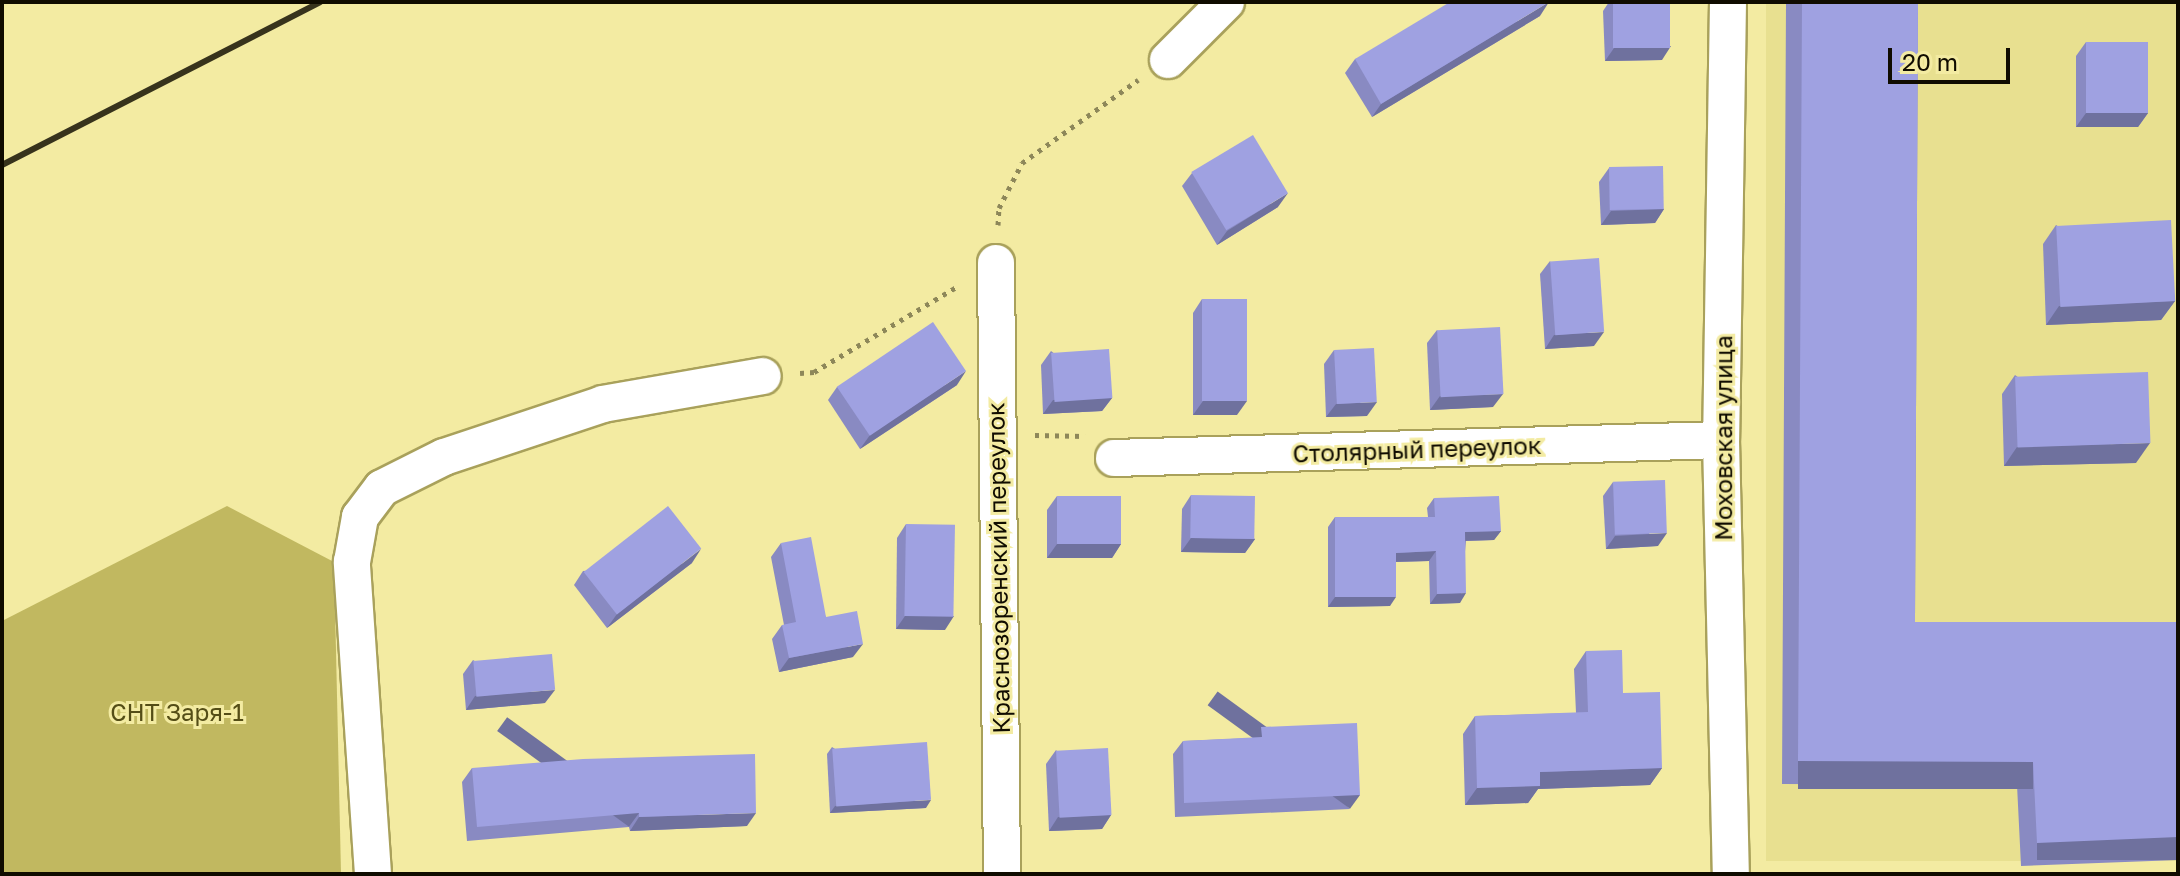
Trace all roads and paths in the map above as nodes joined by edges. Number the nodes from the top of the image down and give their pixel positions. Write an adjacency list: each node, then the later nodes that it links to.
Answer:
1 (1226, 2): 3 (street)
2 (1728, 2): 7 (street, Моховская улица)
3 (1168, 60)
4 (996, 263): 6 (street, Краснозоренский переулок)
5 (763, 376): 9 (street)
6 (995, 427): 8 (path); 10 (street, Краснозоренский переулок)
7 (1721, 440): 8 (street, Столярный переулок); 11 (street, Моховская улица)
8 (1114, 458)
9 (373, 874)
10 (1002, 874)
11 (1731, 874)

